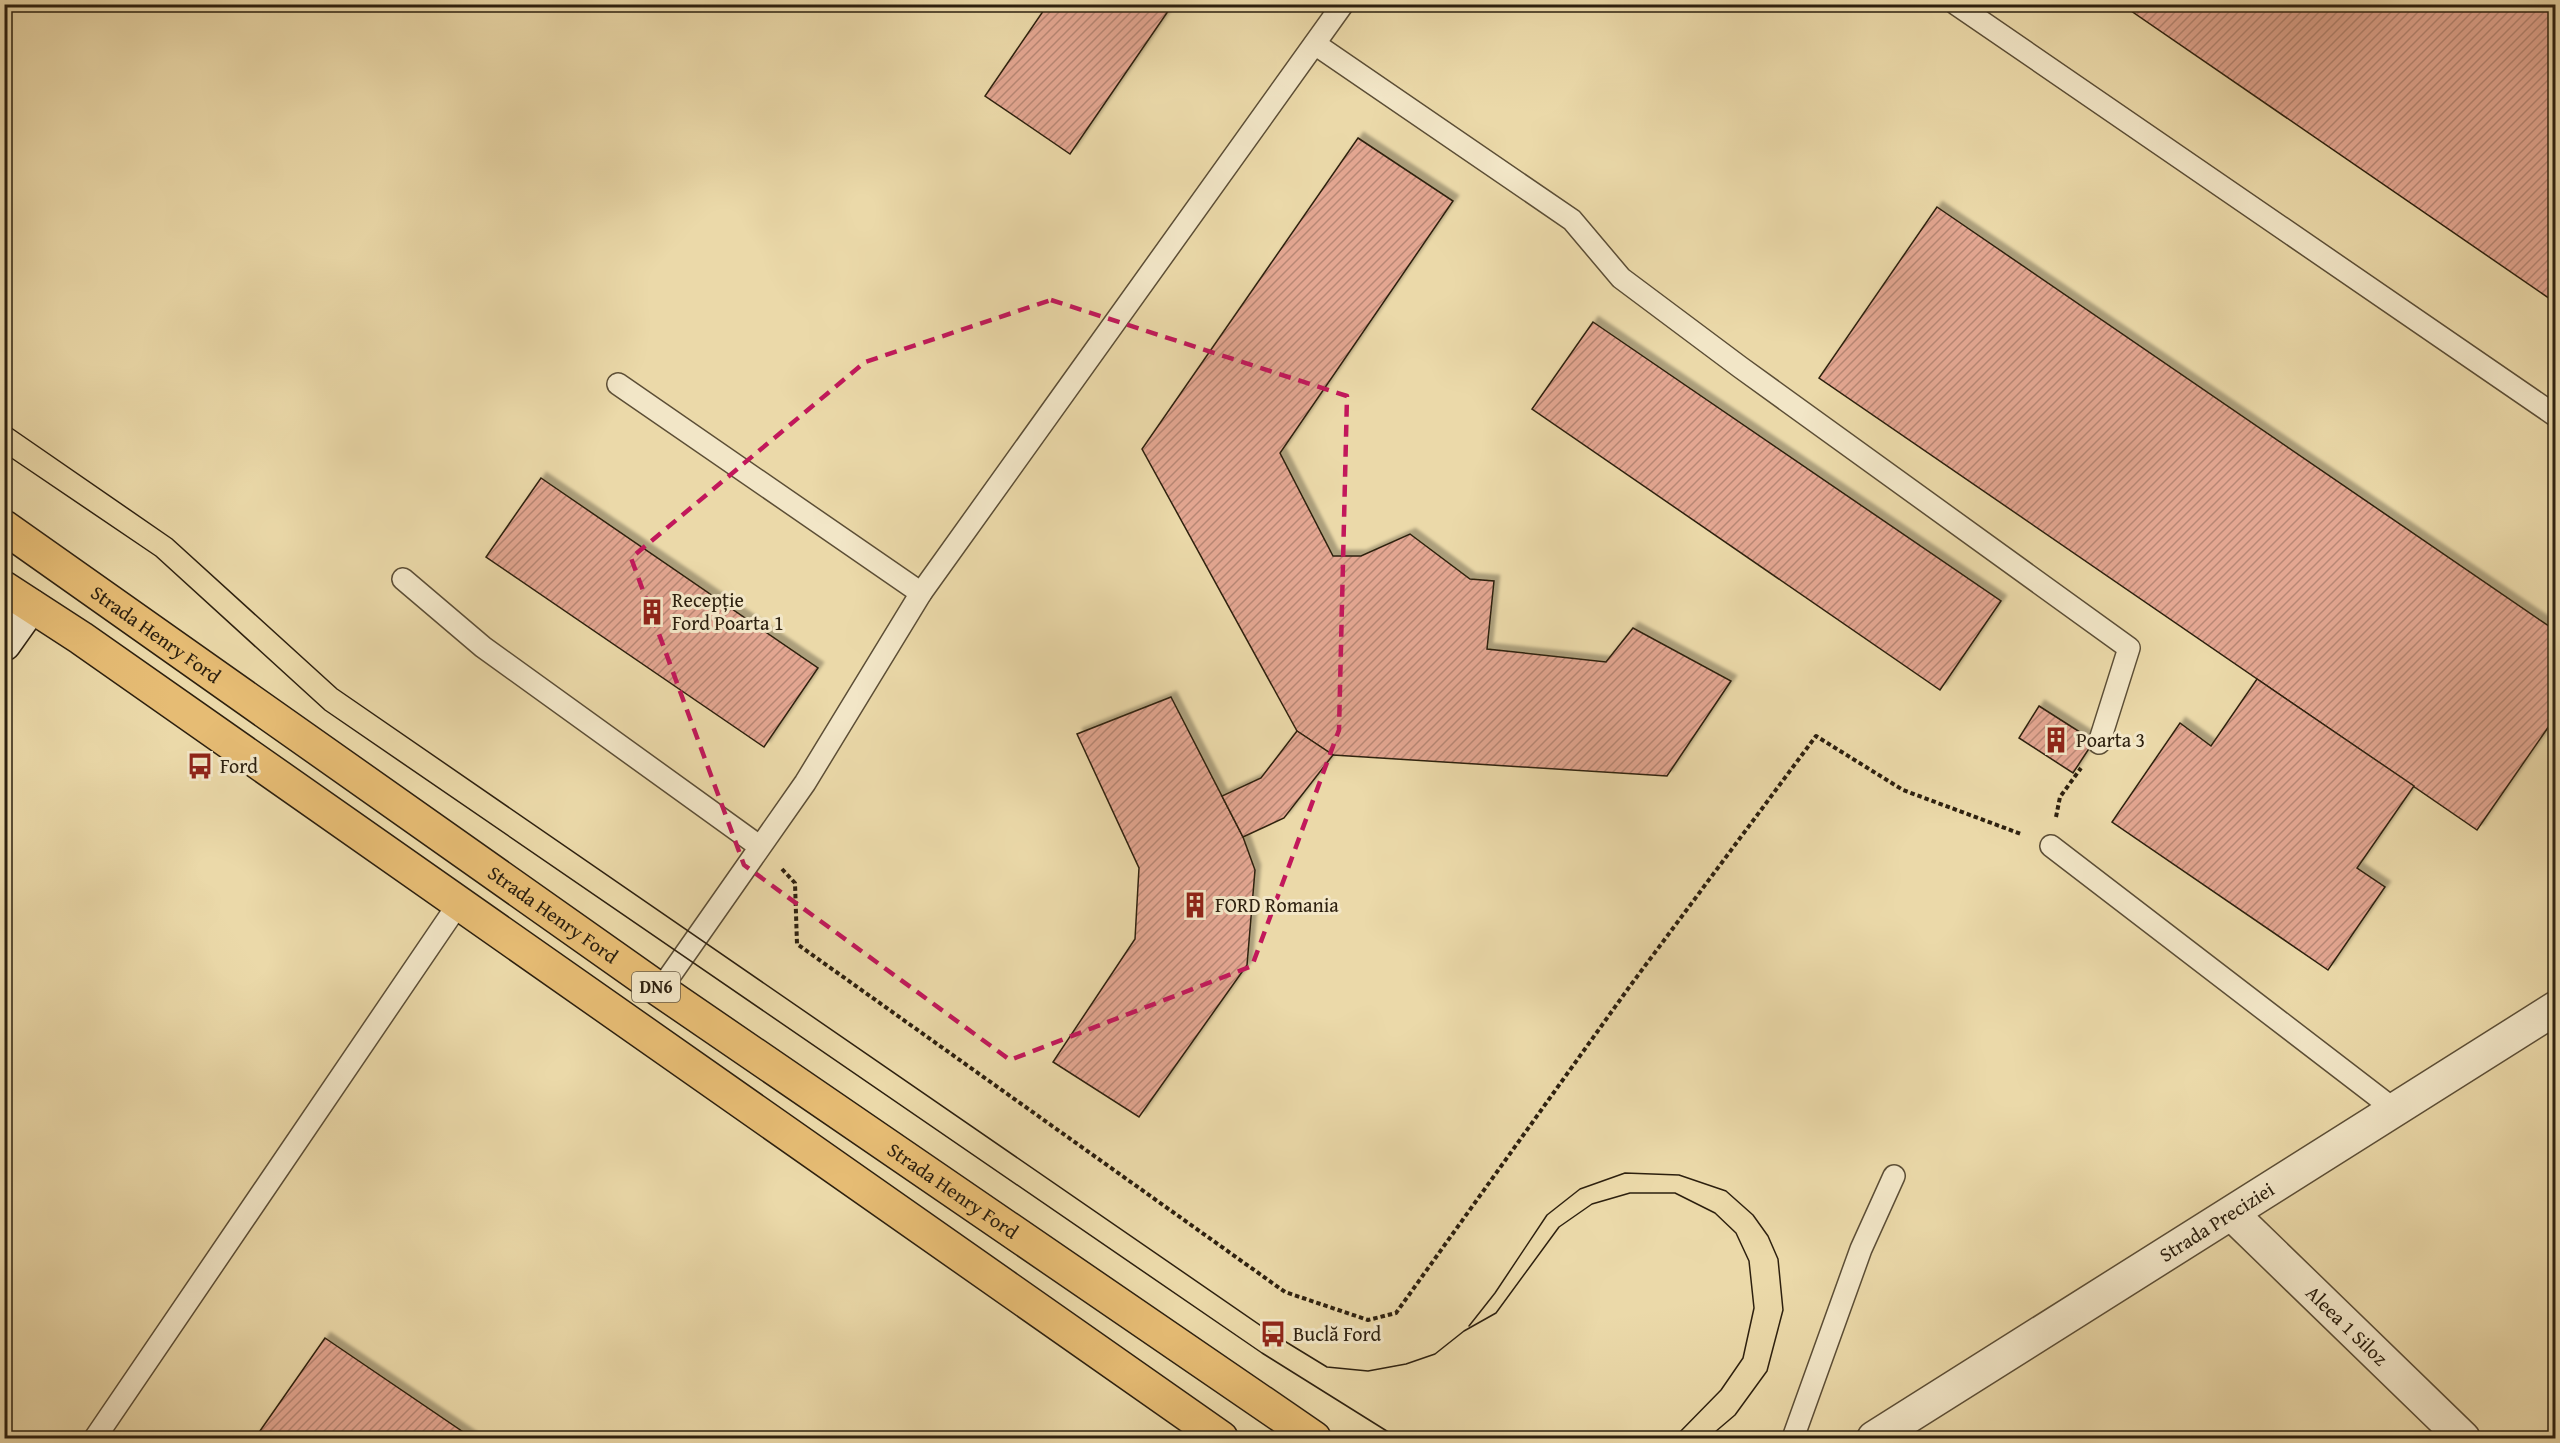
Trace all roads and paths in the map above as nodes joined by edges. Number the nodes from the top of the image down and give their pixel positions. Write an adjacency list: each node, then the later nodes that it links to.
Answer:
1 (1343, 4): 3 (lane)
2 (1956, 4): 5 (lane)
3 (1315, 44): 8 (lane); 11 (lane)
4 (618, 384): 8 (lane)
5 (2556, 416)
6 (4, 527): 15 (main road, Strada Henry Ford / DN6)
7 (403, 579): 12 (lane)
8 (921, 593): 12 (lane)
9 (18, 597): 10 (street); 14 (main road, DN6)
10 (4, 644)
11 (2099, 743): 13 (path)
12 (759, 846): 13 (path); 15 (lane)
13 (2051, 846): 17 (lane)
14 (459, 903): 20 (lane); 21 (main road, DN6)
15 (660, 990): 22 (main road, Strada Henry Ford / DN6)
16 (2556, 1008): 17 (street, Strada Preciziei)
17 (2395, 1110): 19 (street, Strada Preciziei)
18 (1894, 1176): 23 (lane)
19 (2232, 1214): 24 (street, Strada Preciziei); 25 (street, Aleea 1 Siloz)
20 (95, 1438)
21 (1221, 1438)
22 (1314, 1438)
23 (1793, 1438)
24 (1878, 1438)
25 (2463, 1438)

